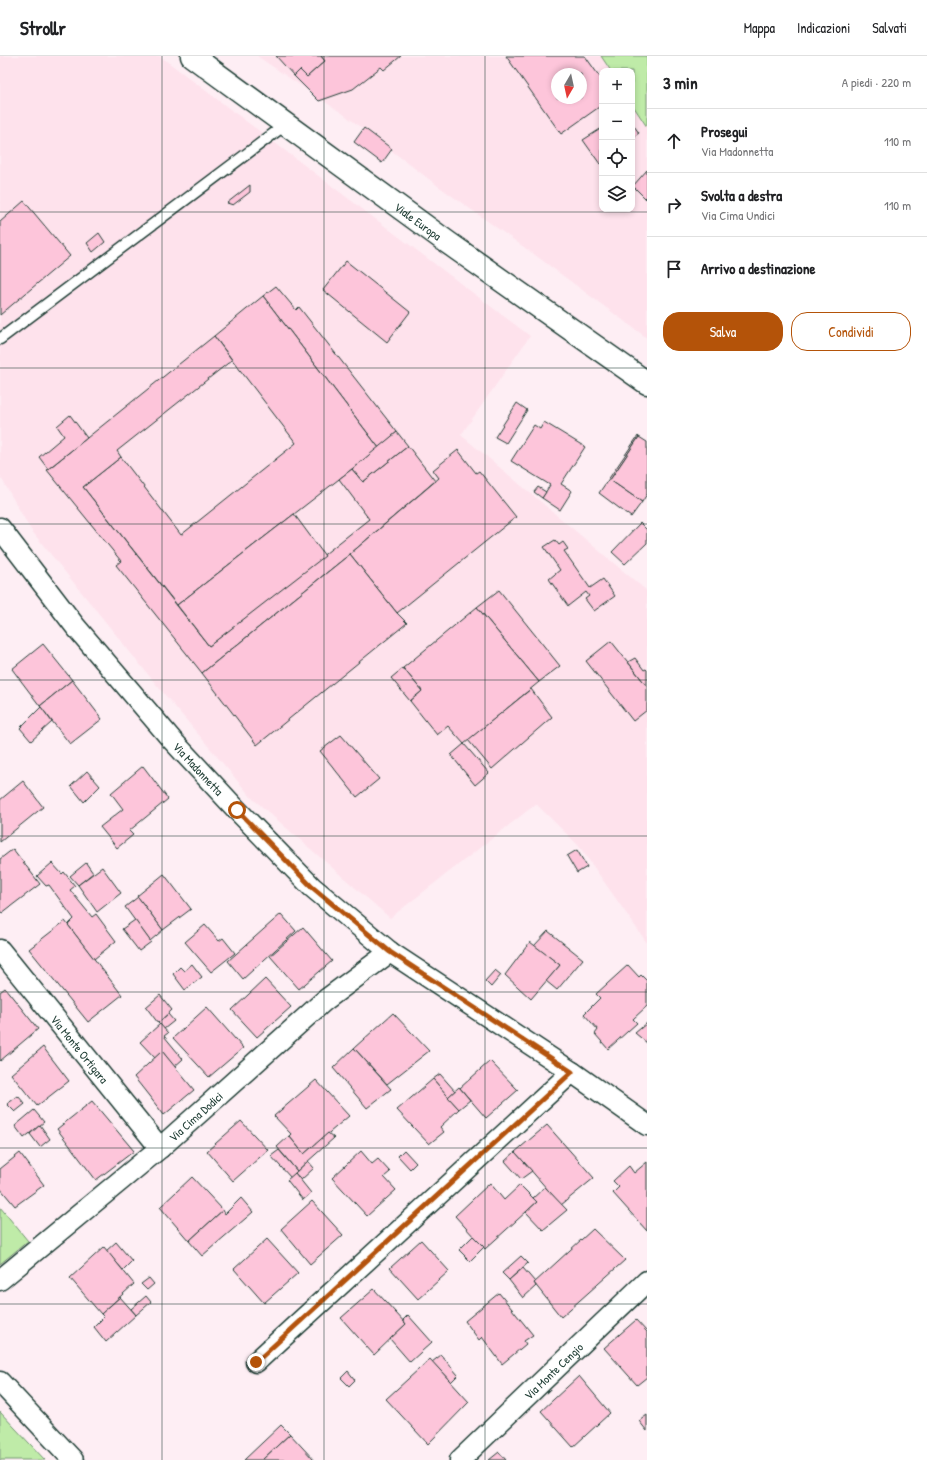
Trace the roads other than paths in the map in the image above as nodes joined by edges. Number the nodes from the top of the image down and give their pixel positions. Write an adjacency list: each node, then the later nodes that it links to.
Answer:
1 (192, 56): 2 (main road, Viale Europa)
2 (285, 125): 3 (lane); 4 (main road, Viale Europa)
3 (0, 339)
4 (647, 383)
5 (0, 528): 7 (street, Via Madonnetta)
6 (0, 950): 10 (street, Via Monte Ortigara)
7 (390, 952): 8 (street, Via Madonnetta); 10 (street, Via Cima Dodici)
8 (572, 1072): 9 (street, Via Madonnetta); 13 (street)
9 (647, 1125)
10 (160, 1148): 11 (street, Via Cima Dodici)
11 (0, 1280)
12 (647, 1281): 16 (street, Via Monte Cengio)
13 (256, 1362)
14 (0, 1382): 15 (street)
15 (72, 1460)
16 (460, 1460)

